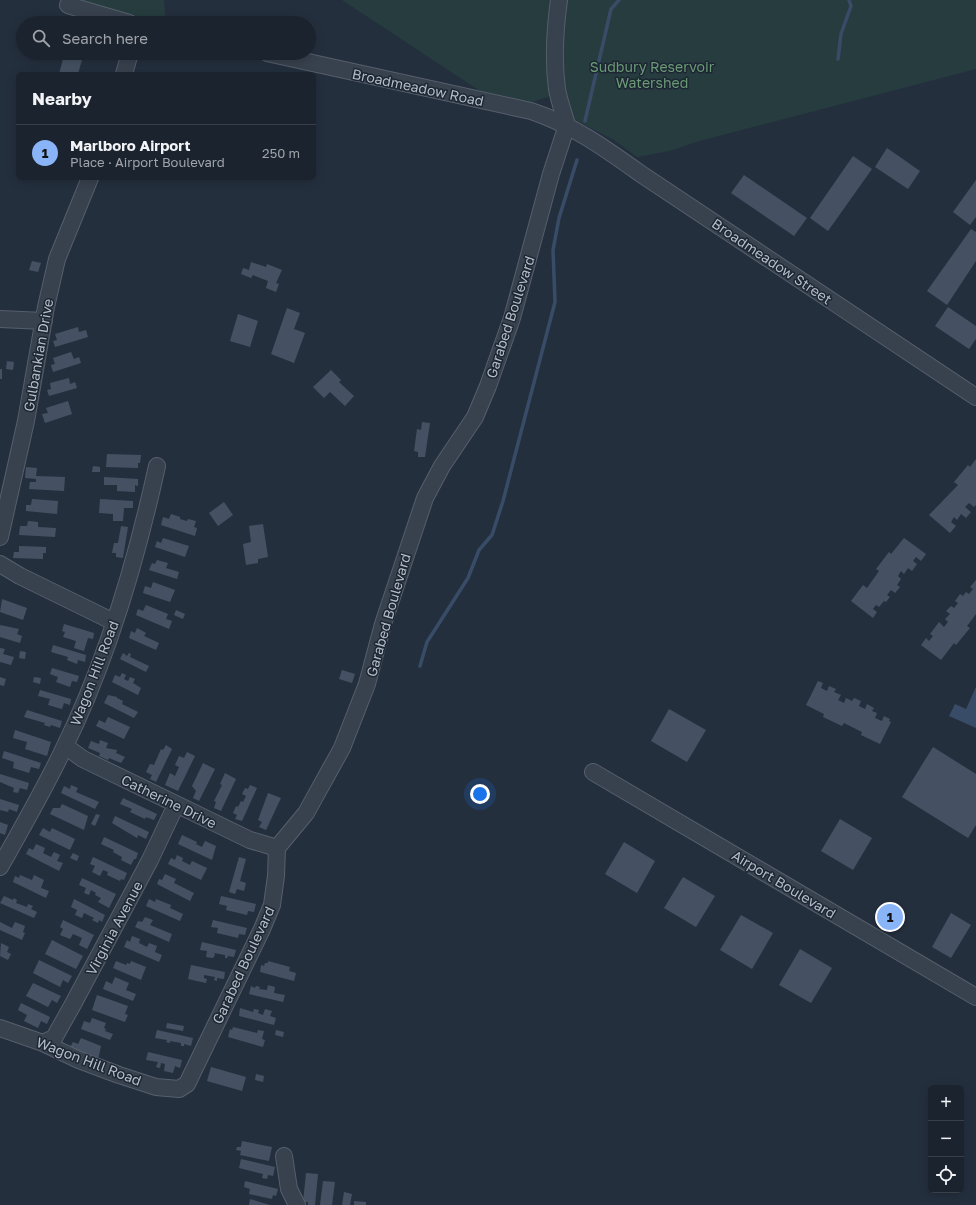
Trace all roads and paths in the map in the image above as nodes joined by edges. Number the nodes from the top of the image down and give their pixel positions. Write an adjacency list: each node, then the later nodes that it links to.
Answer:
1 (559, 0): 7 (street)
2 (68, 5): 3 (street)
3 (106, 16)
4 (128, 60): 6 (street)
5 (299, 60): 7 (street, Broadmeadow Road)
6 (125, 72)
7 (567, 125): 11 (street, Broadmeadow Street); 19 (street, Garabed Boulevard)
8 (89, 180): 10 (street, Gulbankian Drive)
9 (0, 319): 10 (street)
10 (44, 322): 13 (street, Gulbankian Drive)
11 (976, 398)
12 (157, 466): 15 (street, Wagon Hill Road)
13 (0, 537)
14 (0, 564): 15 (street)
15 (114, 622): 16 (street, Wagon Hill Road)
16 (65, 746): 18 (street, Catherine Drive); 20 (street, Wagon Hill Road)
17 (593, 772): 21 (street, Airport Boulevard)
18 (176, 805): 19 (street, Catherine Drive); 23 (street, Virginia Avenue)
19 (277, 848): 24 (street, Garabed Boulevard)
20 (0, 867)
21 (976, 997)
22 (0, 1028): 23 (street, Wagon Hill Road)
23 (43, 1043): 24 (street, Wagon Hill Road)
24 (179, 1089)
25 (284, 1156): 26 (street)
26 (297, 1205)

